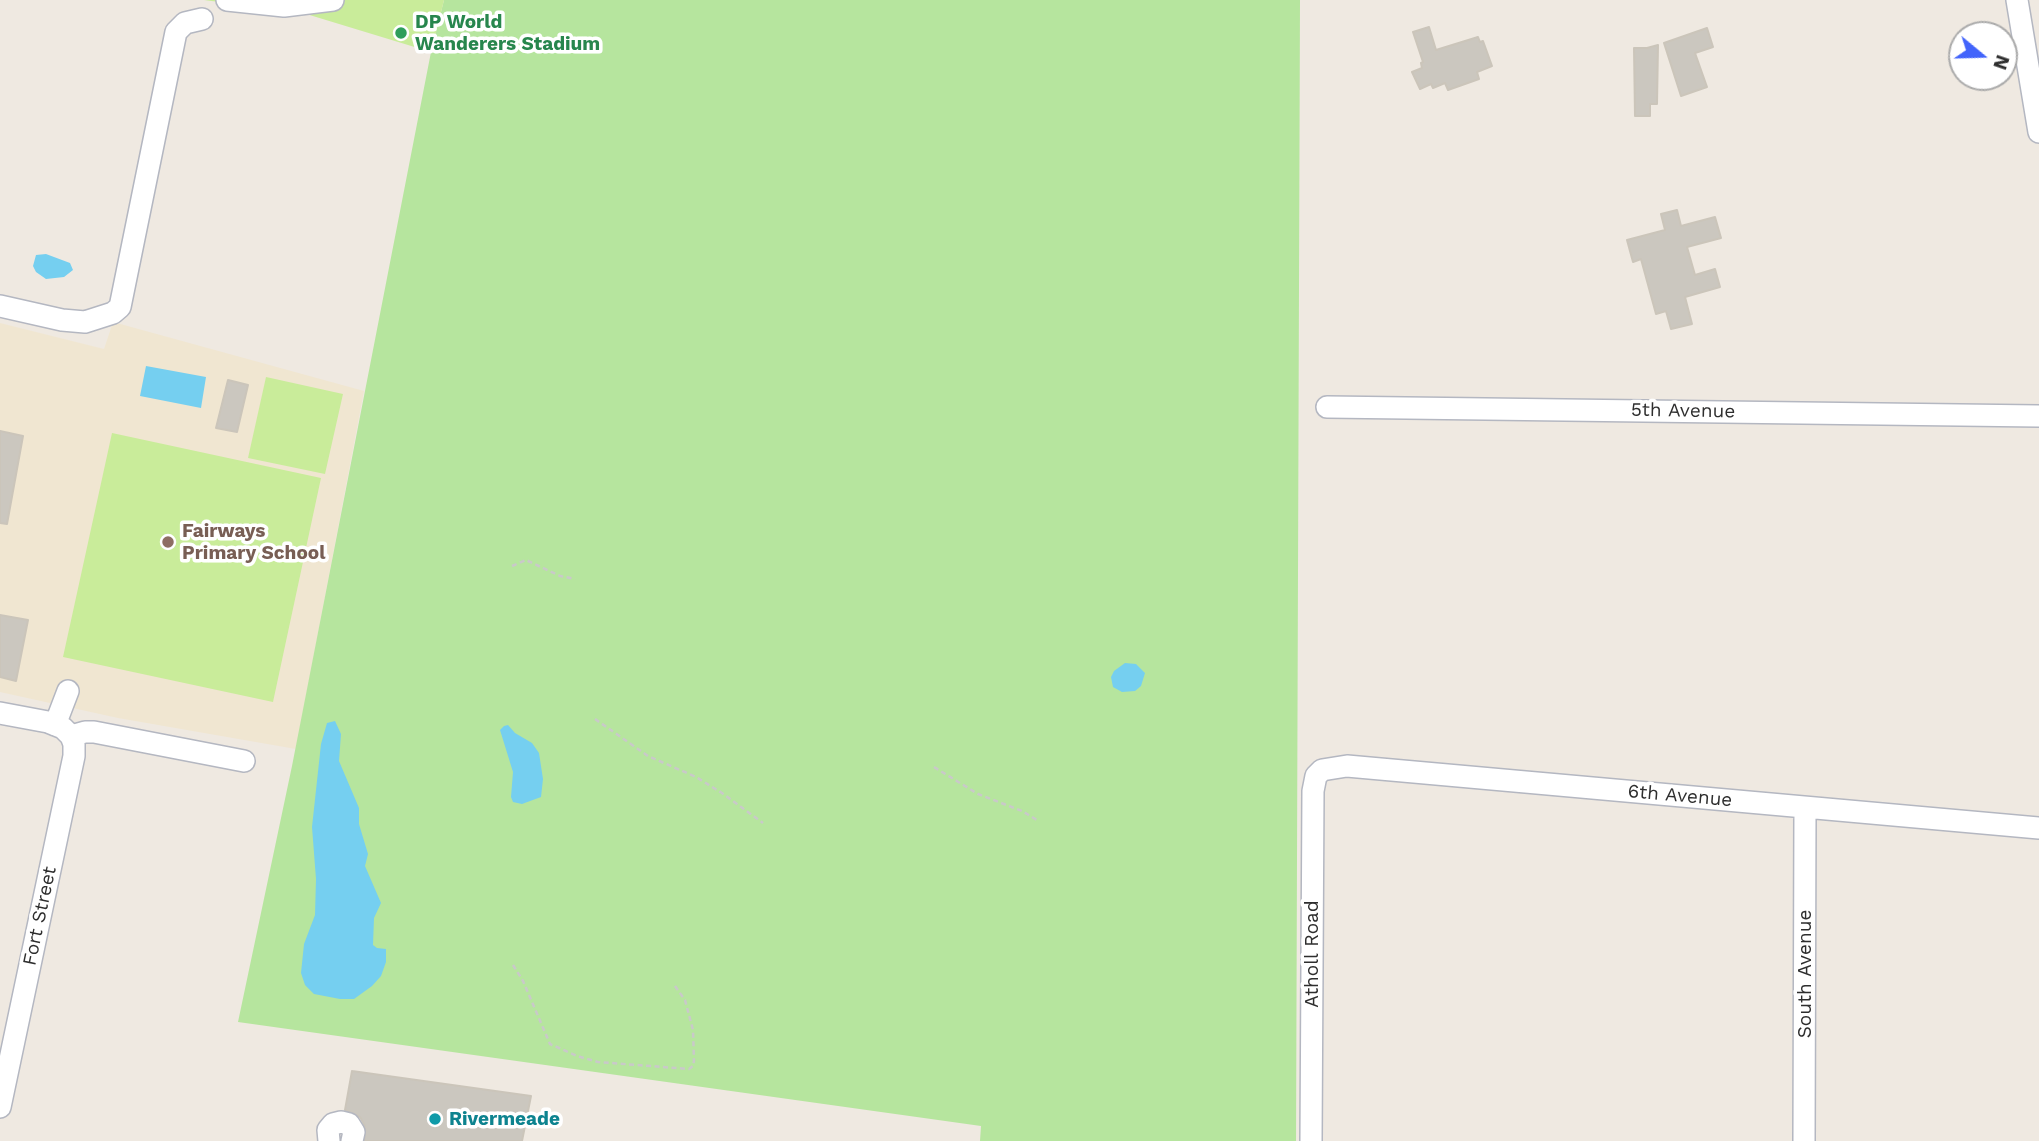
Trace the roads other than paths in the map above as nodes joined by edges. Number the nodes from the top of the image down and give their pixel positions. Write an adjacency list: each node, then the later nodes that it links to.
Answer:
1 (227, 0): 2 (street)
2 (333, 0)
3 (2017, 0): 5 (street)
4 (202, 19): 6 (street)
5 (2039, 132)
6 (0, 306)
7 (1327, 407): 8 (street, 5th Avenue)
8 (2039, 416)
9 (68, 691): 11 (street)
10 (0, 713): 11 (street)
11 (63, 730): 12 (street); 16 (street, Fort Street)
12 (244, 761)
13 (1322, 770): 14 (street, 6th Avenue); 19 (street, Atholl Road)
14 (1805, 808): 15 (street, 6th Avenue); 20 (street, South Avenue)
15 (2039, 828)
16 (0, 1107)
17 (329, 1141): 18 (street)
18 (352, 1141)
19 (1311, 1141)
20 (1804, 1141)

